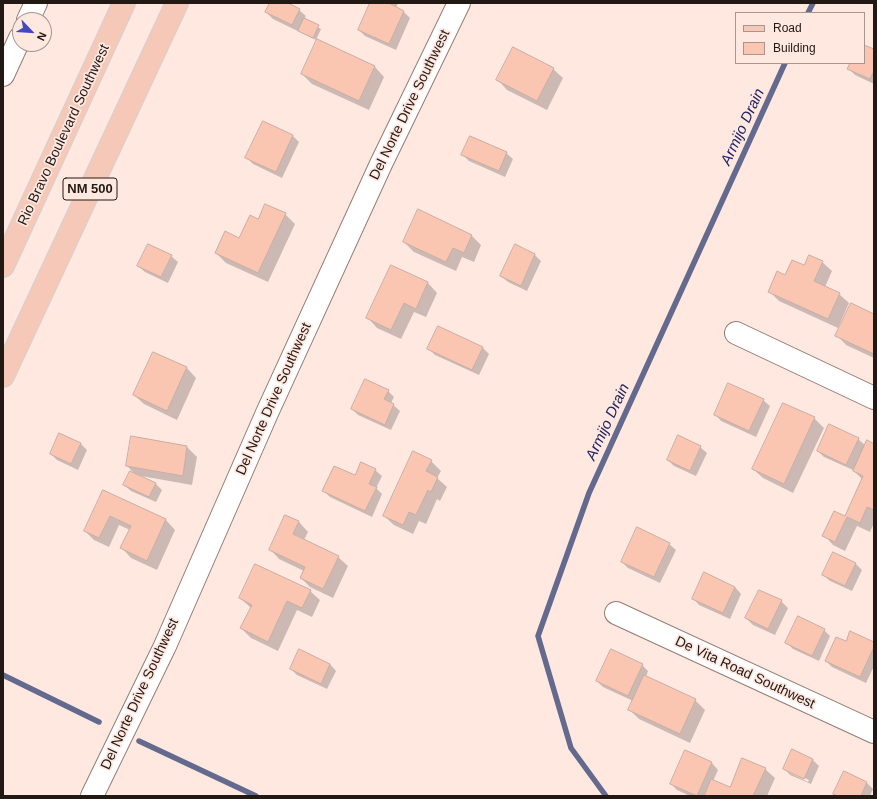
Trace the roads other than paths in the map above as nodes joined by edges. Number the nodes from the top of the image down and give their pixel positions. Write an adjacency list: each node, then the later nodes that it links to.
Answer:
1 (124, 3): 6 (main road, Rio Bravo Boulevard Southwest / NM 500)
2 (177, 3): 8 (main road, NM 500)
3 (459, 3): 12 (street, Del Norte Drive Southwest)
4 (14, 52): 5 (street)
5 (3, 75)
6 (3, 266)
7 (736, 333): 9 (street)
8 (3, 376)
9 (874, 398)
10 (616, 613): 11 (street, De Vita Road Southwest)
11 (874, 732)
12 (92, 796)

